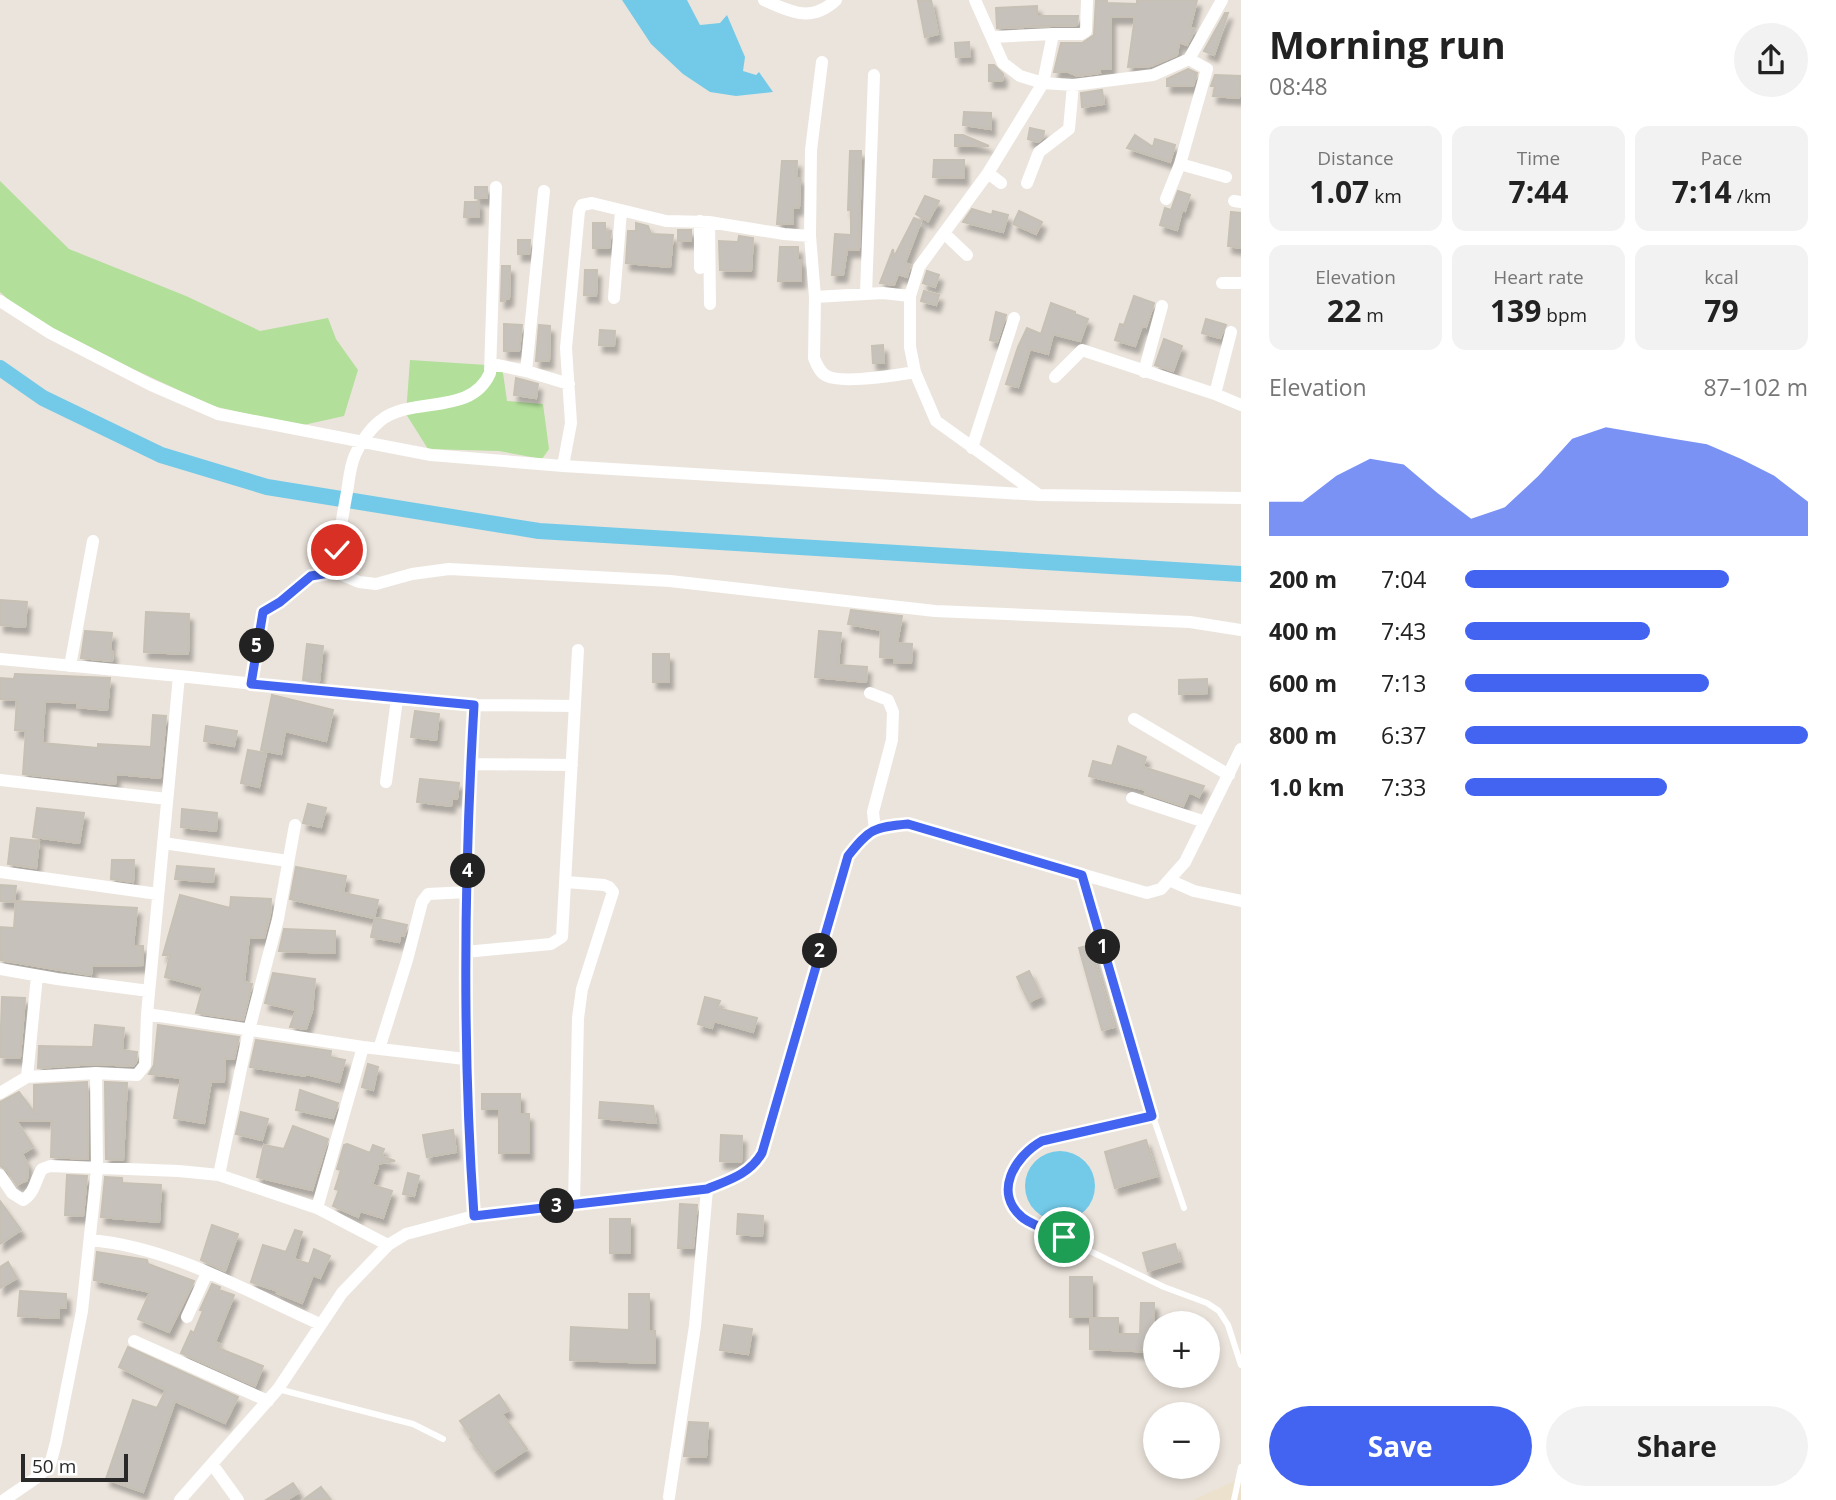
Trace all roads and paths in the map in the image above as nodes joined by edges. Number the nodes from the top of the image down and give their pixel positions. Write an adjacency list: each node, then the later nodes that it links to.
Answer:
1 (764, 0): 2 (street)
2 (836, 0)
3 (975, 0): 7 (street)
4 (1087, 0): 6 (street)
5 (1222, 0): 8 (street)
6 (1053, 34): 7 (street); 11 (street)
7 (993, 37): 11 (street)
8 (1189, 59): 12 (street); 13 (street)
9 (822, 62): 24 (street)
10 (874, 75): 29 (street)
11 (1043, 83): 12 (street); 14 (street)
12 (1073, 85): 17 (street)
13 (1180, 164): 15 (street); 20 (street)
14 (988, 173): 16 (street); 23 (street)
15 (1226, 177)
16 (1001, 183)
17 (1027, 183)
18 (496, 187): 38 (street)
19 (544, 191): 39 (street)
20 (1166, 199)
21 (621, 211): 22 (street); 32 (street); 43 (street)
22 (704, 221): 24 (street); 26 (street); 34 (street)
23 (944, 233): 25 (street); 30 (street)
24 (810, 236): 31 (street)
25 (967, 255)
26 (700, 268)
27 (1222, 283): 28 (street)
28 (1241, 283)
29 (866, 293): 30 (street); 31 (street)
30 (910, 296): 40 (street)
31 (815, 297): 40 (street)
32 (614, 298)
33 (0, 301): 47 (street)
34 (710, 303)
35 (1162, 306): 41 (street)
36 (1014, 318): 46 (street)
37 (1231, 332): 44 (street)
38 (492, 364): 39 (street); 51 (street)
39 (526, 371): 43 (street)
40 (915, 372): 46 (street)
41 (1144, 372): 42 (street); 44 (street)
42 (1055, 377)
43 (569, 384): 47 (street)
44 (1215, 394): 45 (street)
45 (1241, 405)
46 (972, 448): 48 (street)
47 (563, 466): 48 (street)
48 (1040, 495): 49 (street)
49 (1241, 498)
50 (93, 541): 55 (street)
51 (335, 572): 52 (street); 57 (street)
52 (1241, 630)
53 (578, 650): 61 (street)
54 (0, 659): 55 (street)
55 (69, 666): 56 (street)
56 (179, 676): 57 (street); 70 (street)
57 (251, 684): 59 (street)
58 (870, 693): 73 (street)
59 (397, 699): 60 (street); 68 (street)
60 (474, 705): 61 (street); 64 (street)
61 (575, 706): 65 (street)
62 (1134, 719): 66 (street)
63 (1241, 749): 66 (street)
64 (470, 764): 65 (street); 80 (street)
65 (572, 765): 79 (street)
66 (1229, 775): 71 (street)
67 (0, 780): 70 (street)
68 (386, 782)
69 (1132, 798): 71 (street)
70 (167, 799): 74 (street)
71 (1205, 822): 78 (street)
72 (295, 825): 75 (street)
73 (875, 830): 77 (street); 99 (street)
74 (163, 843): 75 (street); 81 (street)
75 (288, 861): 88 (street)
76 (0, 872): 81 (street)
77 (1082, 875): 78 (street); 95 (lane)
78 (1169, 880): 82 (street)
79 (566, 882): 83 (street); 100 (street)
80 (467, 892): 83 (street); 90 (street)
81 (158, 894): 86 (street)
82 (1241, 901)
83 (465, 952): 91 (street)
84 (0, 969): 85 (street)
85 (37, 976): 86 (street); 93 (street)
86 (149, 991): 87 (street)
87 (147, 1014): 88 (street); 92 (street)
88 (249, 1030): 89 (street); 98 (street)
89 (363, 1047): 90 (street); 101 (street)
90 (379, 1049): 91 (street)
91 (465, 1059): 103 (street)
92 (96, 1073): 93 (street); 96 (street)
93 (27, 1077): 94 (street)
94 (0, 1093)
95 (1152, 1116): 102 (lane); 110 (lane)
96 (97, 1169): 97 (street); 98 (street); 104 (street)
97 (0, 1175)
98 (219, 1175): 101 (street)
99 (707, 1189): 100 (street); 116 (street)
100 (573, 1204): 103 (street)
101 (317, 1208): 105 (street)
102 (1184, 1208)
103 (474, 1216): 105 (street)
104 (89, 1240): 106 (street); 117 (street)
105 (388, 1245): 108 (street)
106 (207, 1273): 107 (street); 108 (street)
107 (187, 1317)
108 (320, 1324): 111 (street)
109 (134, 1341): 112 (street)
110 (1241, 1364)
111 (278, 1390): 112 (street); 113 (lane)
112 (268, 1401): 114 (street)
113 (443, 1439)
114 (212, 1464): 118 (street); 119 (street)
115 (1241, 1467): 120 (lane)
116 (669, 1497)
117 (4, 1500)
118 (180, 1500)
119 (238, 1500)
120 (1234, 1500)

